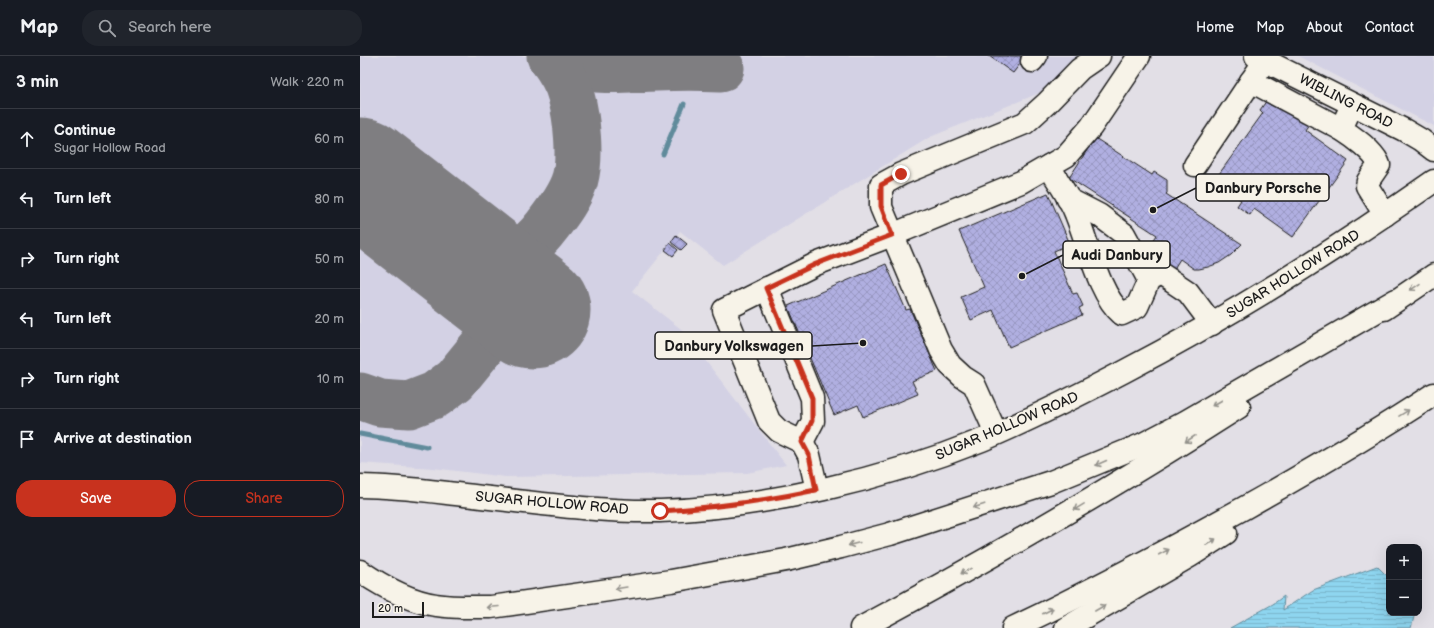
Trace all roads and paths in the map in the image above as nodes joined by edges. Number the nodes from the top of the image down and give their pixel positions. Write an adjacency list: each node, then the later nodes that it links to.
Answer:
1 (1098, 56): 13 (main road)
2 (1139, 56): 9 (main road)
3 (1263, 58): 4 (main road); 5 (main road, WIBLING ROAD)
4 (1251, 81): 6 (main road); 8 (main road)
5 (1352, 105): 6 (main road); 7 (main road, WIBLING ROAD)
6 (1341, 128): 12 (main road)
7 (1434, 150)
8 (1195, 165)
9 (1049, 166): 11 (main road); 13 (main road)
10 (1434, 181): 12 (main road, SUGAR HOLLOW ROAD)
11 (1068, 199): 15 (main road); 15 (main road)
12 (1385, 216): 18 (main road, SUGAR HOLLOW ROAD)
13 (892, 235): 16 (main road); 21 (main road)
14 (1434, 275): 17 (main road, one-way to 17)
15 (1149, 280): 18 (main road)
16 (766, 288): 22 (main road); 22 (main road)
17 (1396, 300): 25 (main road, one-way to 25); 26 (main road, one-way to 26)
18 (1212, 324): 21 (main road, SUGAR HOLLOW ROAD)
19 (1434, 394): 20 (main road, one-way to 19)
20 (1374, 432): 27 (main road, one-way to 20); 28 (main road, one-way to 20)
21 (996, 433): 24 (main road, SUGAR HOLLOW ROAD)
22 (802, 442): 24 (main road)
23 (360, 486): 24 (main road, SUGAR HOLLOW ROAD)
24 (816, 490)
25 (360, 571)
26 (861, 628)
27 (1013, 628)
28 (1066, 628)

